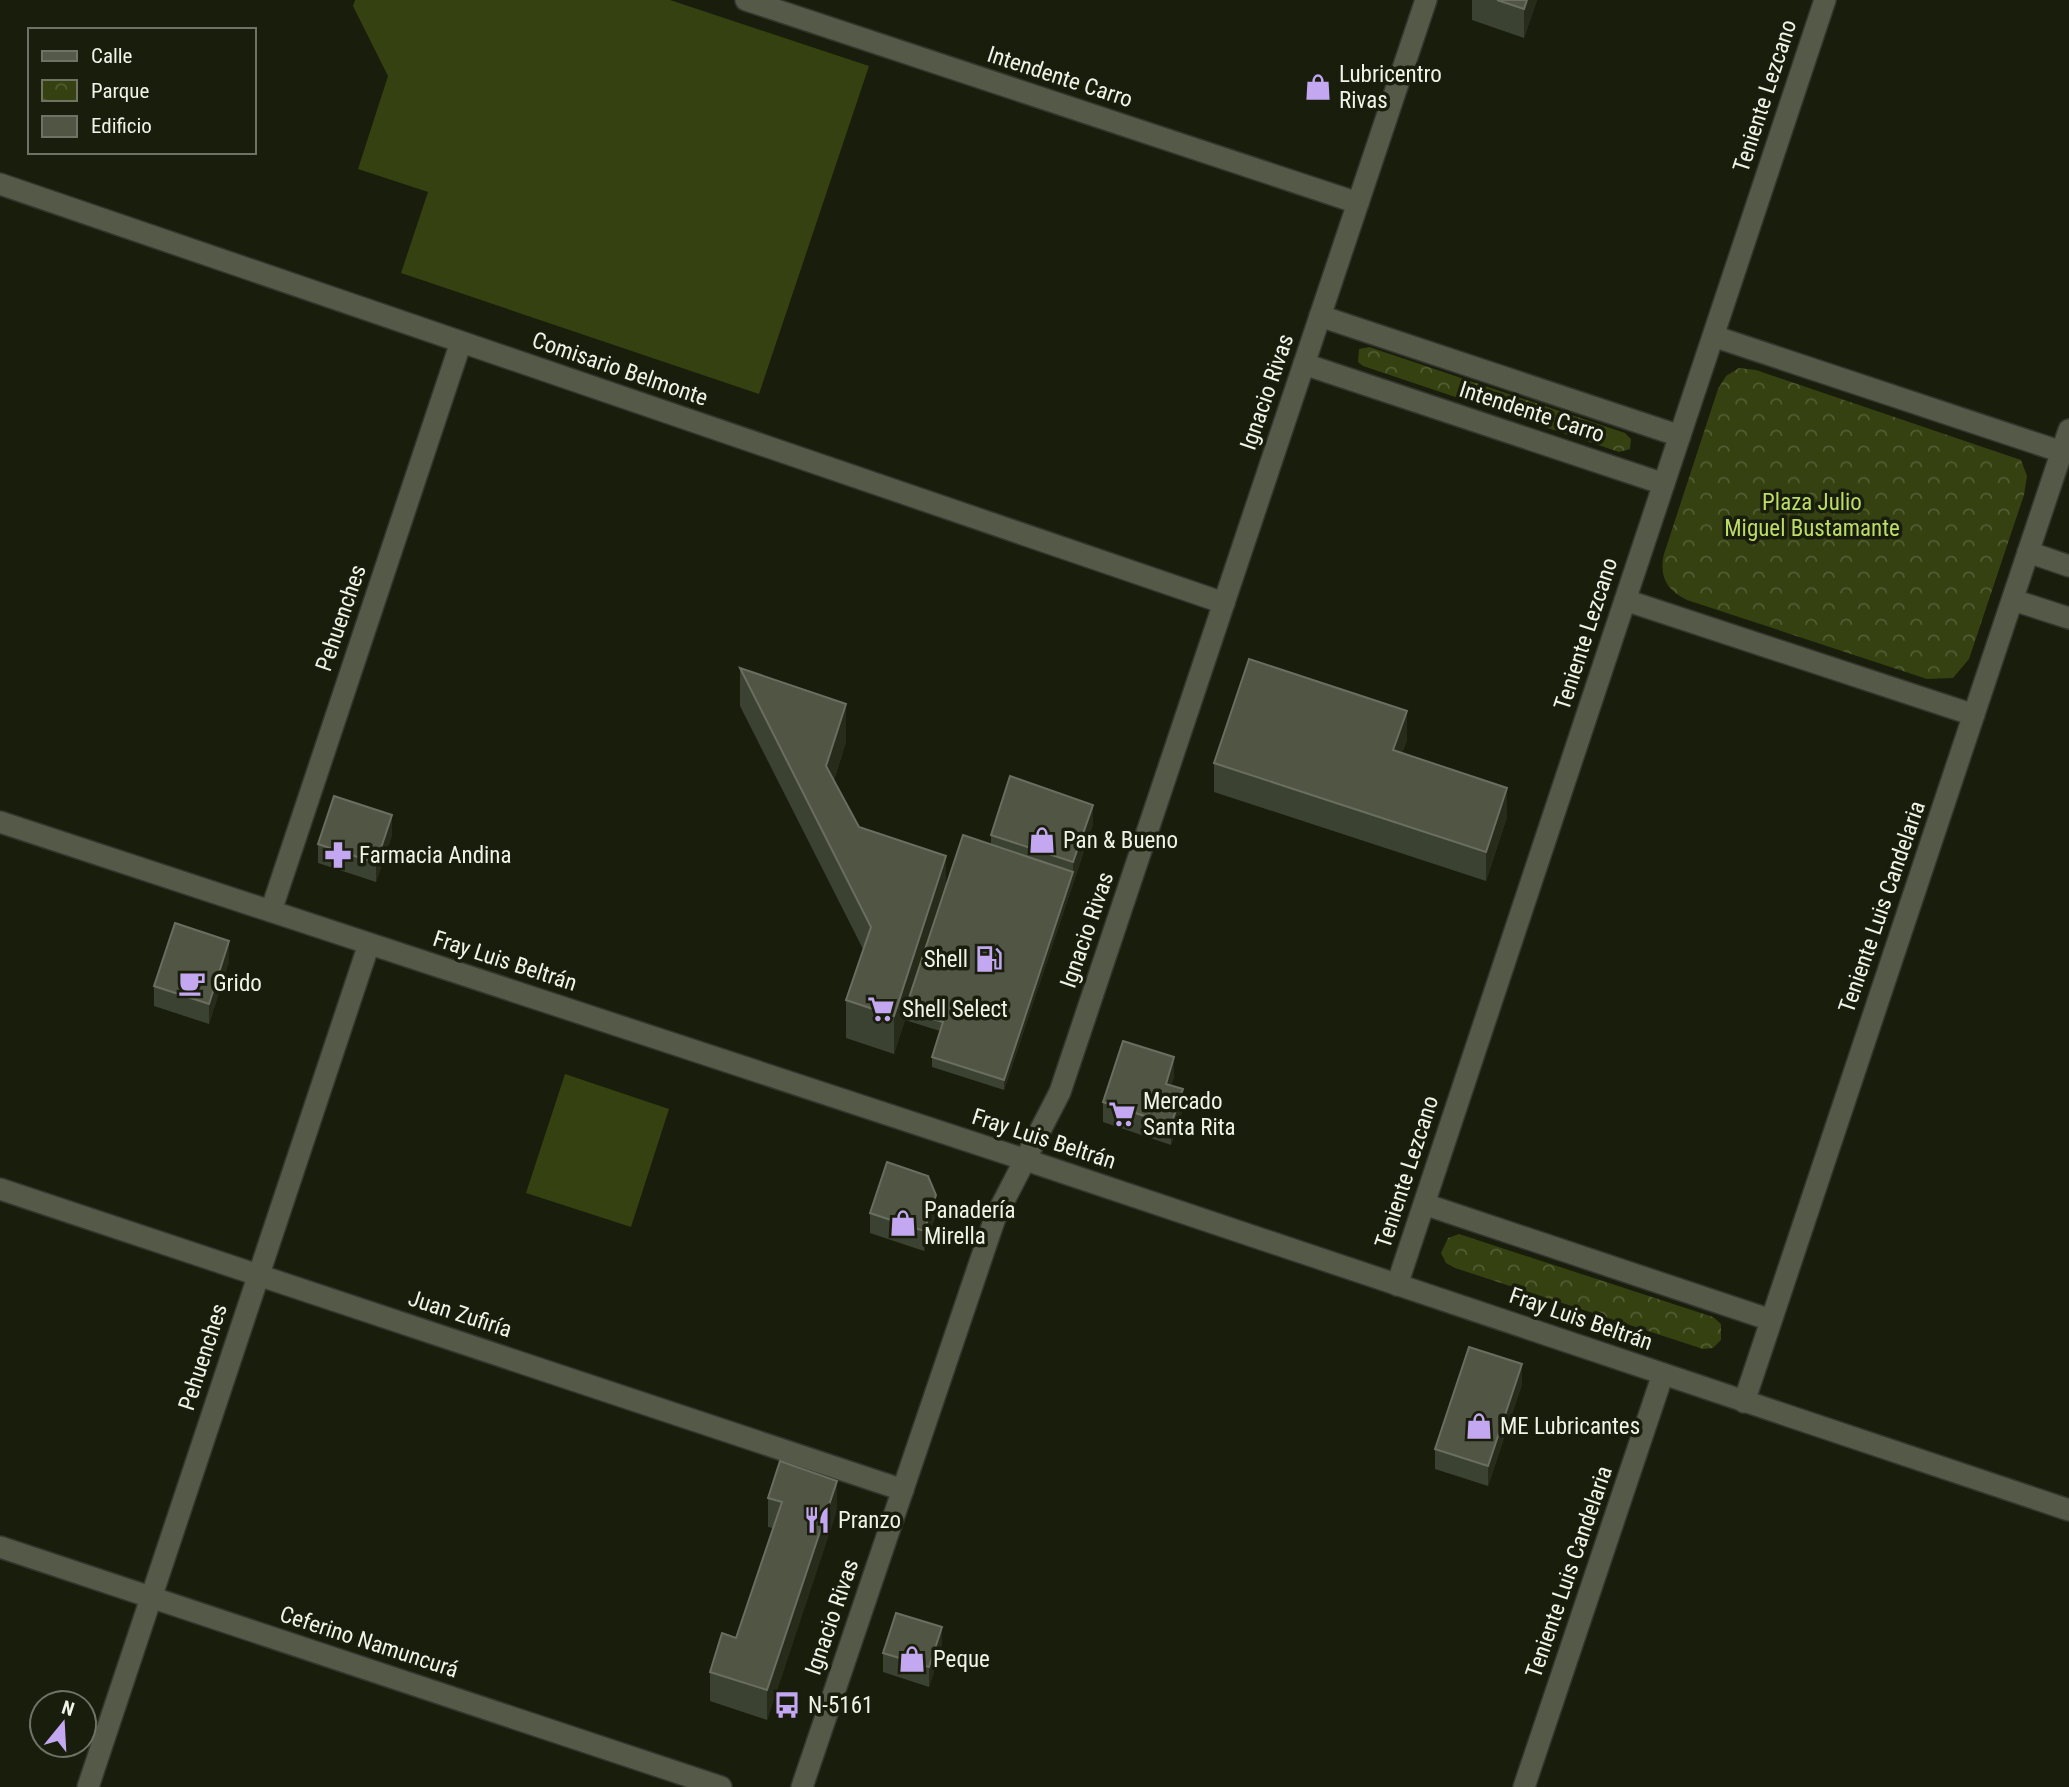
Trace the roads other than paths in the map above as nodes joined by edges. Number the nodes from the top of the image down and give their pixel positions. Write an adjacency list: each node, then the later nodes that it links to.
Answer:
1 (746, 0): 5 (street, Intendente Carro)
2 (1426, 0): 5 (street, Ignacio Rivas)
3 (1825, 0): 7 (street, Teniente Lezcano)
4 (0, 184): 8 (street, Comisario Belmonte)
5 (1358, 203): 6 (street, Ignacio Rivas)
6 (1320, 316): 9 (street, Ignacio Rivas); 11 (street, Intendente Carro)
7 (1713, 336): 11 (street, Teniente Lezcano); 12 (street)
8 (461, 342): 18 (street, Comisario Belmonte); 22 (street, Pehuenches)
9 (1304, 364): 13 (street, Intendente Carro); 18 (street, Ignacio Rivas)
10 (2069, 430): 12 (street, Teniente Luis Candelaria)
11 (1680, 436): 13 (street, Teniente Lezcano)
12 (2062, 452): 14 (street, Teniente Luis Candelaria)
13 (1664, 484): 16 (street, Teniente Lezcano)
14 (2028, 552): 15 (street); 17 (street, Teniente Luis Candelaria)
15 (2069, 565)
16 (1625, 600): 20 (street); 26 (street, Teniente Lezcano)
17 (2012, 600): 19 (street); 20 (street, Teniente Luis Candelaria)
18 (1224, 603): 24 (street, Ignacio Rivas)
19 (2069, 618)
20 (1974, 715): 29 (street, Teniente Luis Candelaria)
21 (0, 822): 22 (street, Fray Luis Beltrán)
22 (271, 911): 23 (street, Fray Luis Beltrán)
23 (369, 944): 24 (street, Fray Luis Beltrán); 27 (street, Pehuenches)
24 (1023, 1159): 28 (street, Fray Luis Beltrán); 32 (street, Ignacio Rivas)
25 (0, 1189): 27 (street, Juan Zufiría)
26 (1424, 1204): 28 (street, Teniente Lezcano); 29 (street)
27 (258, 1275): 32 (street, Juan Zufiría); 35 (street, Pehuenches)
28 (1397, 1285): 30 (street, Fray Luis Beltrán)
29 (1771, 1320): 31 (street, Teniente Luis Candelaria)
30 (1663, 1374): 31 (street, Fray Luis Beltrán); 39 (street, Teniente Luis Candelaria)
31 (1744, 1402): 33 (street, Fray Luis Beltrán)
32 (903, 1490): 38 (street, Ignacio Rivas)
33 (2069, 1510)
34 (0, 1547): 35 (street, Ceferino Namuncurá)
35 (151, 1597): 36 (street, Pehuenches); 37 (street, Ceferino Namuncurá)
36 (88, 1787)
37 (721, 1787)
38 (802, 1787)
39 (1524, 1787)

